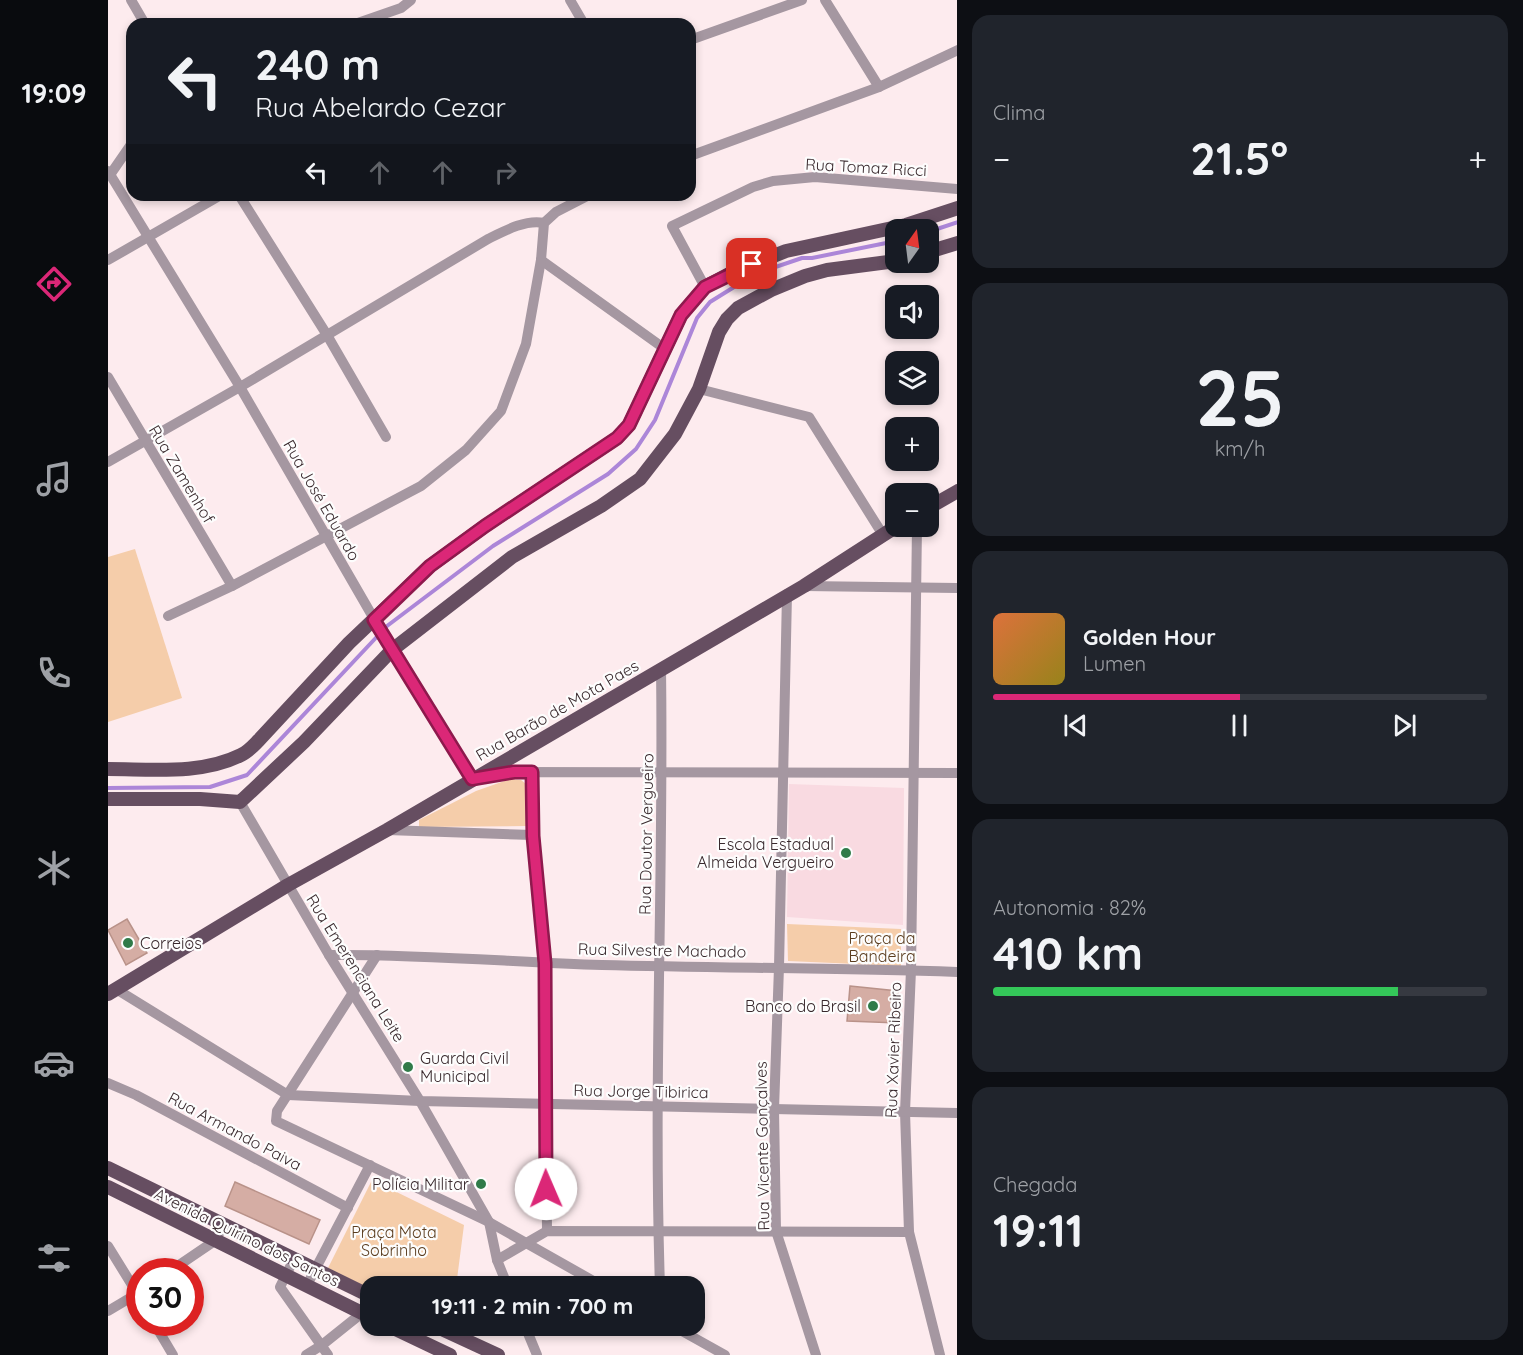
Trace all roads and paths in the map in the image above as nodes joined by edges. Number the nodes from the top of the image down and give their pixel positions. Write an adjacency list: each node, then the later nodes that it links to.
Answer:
1 (411, 0): 7 (street)
2 (570, 0): 8 (street)
3 (802, 0): 9 (street)
4 (825, 0): 11 (street)
5 (134, 1): 6 (street)
6 (142, 18)
7 (372, 18)
8 (580, 18)
9 (696, 38)
10 (957, 50): 11 (street)
11 (879, 87): 13 (street)
12 (126, 151): 14 (street)
13 (696, 154)
14 (109, 173): 21 (street, Rua José Eduardo)
15 (957, 189): 27 (street, Rua Tomaz Ricci)
16 (210, 201): 21 (street)
17 (243, 201): 28 (street)
18 (577, 201): 20 (street)
19 (957, 208): 27 (main road)
20 (544, 223): 25 (street); 28 (street)
21 (147, 237): 24 (street); 31 (street, Rua José Eduardo)
22 (957, 243): 23 (main road)
23 (939, 249)
24 (108, 260)
25 (541, 260): 29 (street); 39 (street)
26 (885, 262): 32 (main road)
27 (705, 287): 29 (main road)
28 (327, 335): 31 (street); 33 (street)
29 (665, 349): 47 (main road)
30 (108, 377): 34 (street, Rua Zamenhof)
31 (240, 387): 34 (street); 39 (street, Rua José Eduardo)
32 (699, 389): 38 (street); 48 (main road)
33 (386, 436)
34 (144, 440): 35 (street); 41 (street, Rua Zamenhof)
35 (108, 462)
36 (957, 491): 37 (main road)
37 (939, 502)
38 (883, 535): 42 (main road, Rua Barão de Mota Paes)
39 (326, 537): 41 (street); 47 (street, Rua José Eduardo)
40 (917, 537): 43 (street, Rua Xavier Ribeiro)
41 (232, 586): 46 (street)
42 (804, 586): 43 (street); 45 (main road, Rua Barão de Mota Paes)
43 (916, 587): 44 (street); 52 (street, Rua Xavier Ribeiro)
44 (957, 588)
45 (787, 594): 49 (main road, Rua Barão de Mota Paes); 54 (street)
46 (168, 616)
47 (374, 620): 48 (street, Rua José Eduardo); 50 (main road)
48 (392, 650): 56 (street, Rua José Eduardo); 58 (main road)
49 (661, 669): 53 (street, Rua Doutor Vergueiro); 56 (main road, Rua Barão de Mota Paes)
50 (108, 769)
51 (532, 772): 53 (street); 56 (street); 60 (street)
52 (914, 772): 54 (street); 55 (street); 67 (street, Rua Xavier Ribeiro)
53 (662, 773): 54 (street); 65 (street, Rua Doutor Vergueiro)
54 (784, 773): 66 (street)
55 (957, 773)
56 (472, 779): 59 (main road, Rua Barão de Mota Paes)
57 (108, 799): 58 (main road)
58 (240, 802): 61 (street, Rua Emerenciana Leite)
59 (387, 830): 60 (street); 61 (main road, Rua Barão de Mota Paes)
60 (533, 836): 64 (street)
61 (288, 885): 62 (street, Rua Emerenciana Leite); 69 (main road, Rua Barão de Mota Paes)
62 (329, 955): 63 (street, Rua Silvestre Machado); 70 (street, Rua Emerenciana Leite)
63 (377, 955): 64 (street, Rua Silvestre Machado); 70 (street)
64 (545, 963): 65 (street, Rua Silvestre Machado); 74 (street)
65 (659, 966): 66 (street, Rua Silvestre Machado); 75 (street, Rua Doutor Vergueiro)
66 (779, 967): 67 (street, Rua Silvestre Machado); 76 (street, Rua Vicente Gonçalves)
67 (911, 970): 68 (street, Rua Silvestre Machado); 77 (street, Rua Xavier Ribeiro)
68 (957, 972)
69 (112, 991): 72 (street)
70 (354, 992): 72 (street); 73 (street, Rua Emerenciana Leite)
71 (108, 1083): 82 (street, Rua Armando Paiva)
72 (288, 1095): 73 (street, Rua Jorge Tibirica); 79 (street)
73 (420, 1101): 74 (street, Rua Jorge Tibirica); 83 (street, Rua Emerenciana Leite)
74 (545, 1104): 75 (street, Rua Jorge Tibirica); 86 (street)
75 (657, 1106): 76 (street, Rua Jorge Tibirica); 87 (street, Rua Doutor Vergueiro)
76 (774, 1109): 77 (street, Rua Jorge Tibirica); 85 (street, Rua Vicente Gonçalves)
77 (905, 1112): 78 (street, Rua Jorge Tibirica); 88 (street, Rua Xavier Ribeiro)
78 (957, 1113)
79 (370, 1165): 82 (street); 83 (street)
80 (108, 1168): 84 (main road, Avenida Quirino dos Santos)
81 (108, 1187): 89 (main road, Avenida Quirino dos Santos)
82 (348, 1208): 95 (street)
83 (489, 1222): 90 (street); 94 (street)
84 (223, 1225): 89 (street); 93 (main road, Avenida Quirino dos Santos)
85 (776, 1231): 87 (street); 88 (street); 119 (street, Rua Vicente Gonçalves)
86 (547, 1232): 87 (street); 90 (street)
87 (658, 1232): 100 (street, Rua Doutor Vergueiro)
88 (909, 1232): 120 (street, Rua Xavier Ribeiro)
89 (216, 1240): 92 (street); 97 (main road, Avenida Quirino dos Santos)
90 (526, 1244): 94 (street); 99 (street)
91 (108, 1246): 96 (street)
92 (190, 1258)
93 (294, 1259): 95 (main road, Avenida Quirino dos Santos); 97 (street)
94 (497, 1260): 98 (street)
95 (316, 1270): 101 (street); 102 (main road, Avenida Quirino dos Santos)
96 (126, 1274)
97 (286, 1275): 101 (main road, Avenida Quirino dos Santos); 112 (street)
98 (504, 1276)
99 (584, 1276)
100 (660, 1276)
101 (307, 1286): 105 (main road, Avenida Quirino dos Santos)
102 (360, 1291)
103 (126, 1302): 104 (street)
104 (108, 1311)
105 (360, 1312)
106 (360, 1320): 112 (street)
107 (162, 1336): 113 (street)
108 (410, 1336): 115 (main road)
109 (457, 1336): 116 (main road)
110 (529, 1336): 117 (street)
111 (691, 1336): 118 (street)
112 (325, 1350): 114 (street)
113 (173, 1355)
114 (306, 1355)
115 (450, 1355)
116 (498, 1355)
117 (537, 1355)
118 (725, 1355)
119 (816, 1355)
120 (940, 1355)

